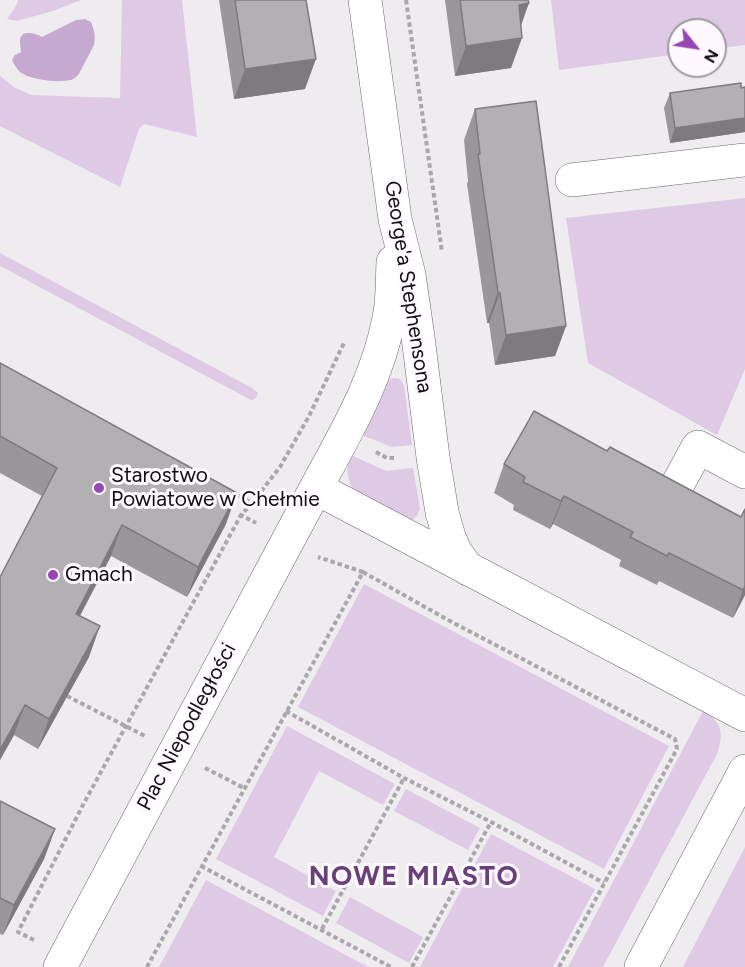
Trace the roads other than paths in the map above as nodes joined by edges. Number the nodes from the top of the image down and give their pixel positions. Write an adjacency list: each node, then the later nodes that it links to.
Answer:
1 (365, 0): 4 (street, George'a Stephensona)
2 (745, 160): 3 (street)
3 (572, 180)
4 (395, 219): 6 (street, Plac Niepodległości); 8 (street, George'a Stephensona)
5 (745, 472): 7 (street)
6 (316, 488): 8 (street); 11 (street, Plac Niepodległości)
7 (675, 489)
8 (468, 569): 9 (street)
9 (745, 715)
10 (745, 771): 12 (street)
11 (62, 962)
12 (641, 967)

